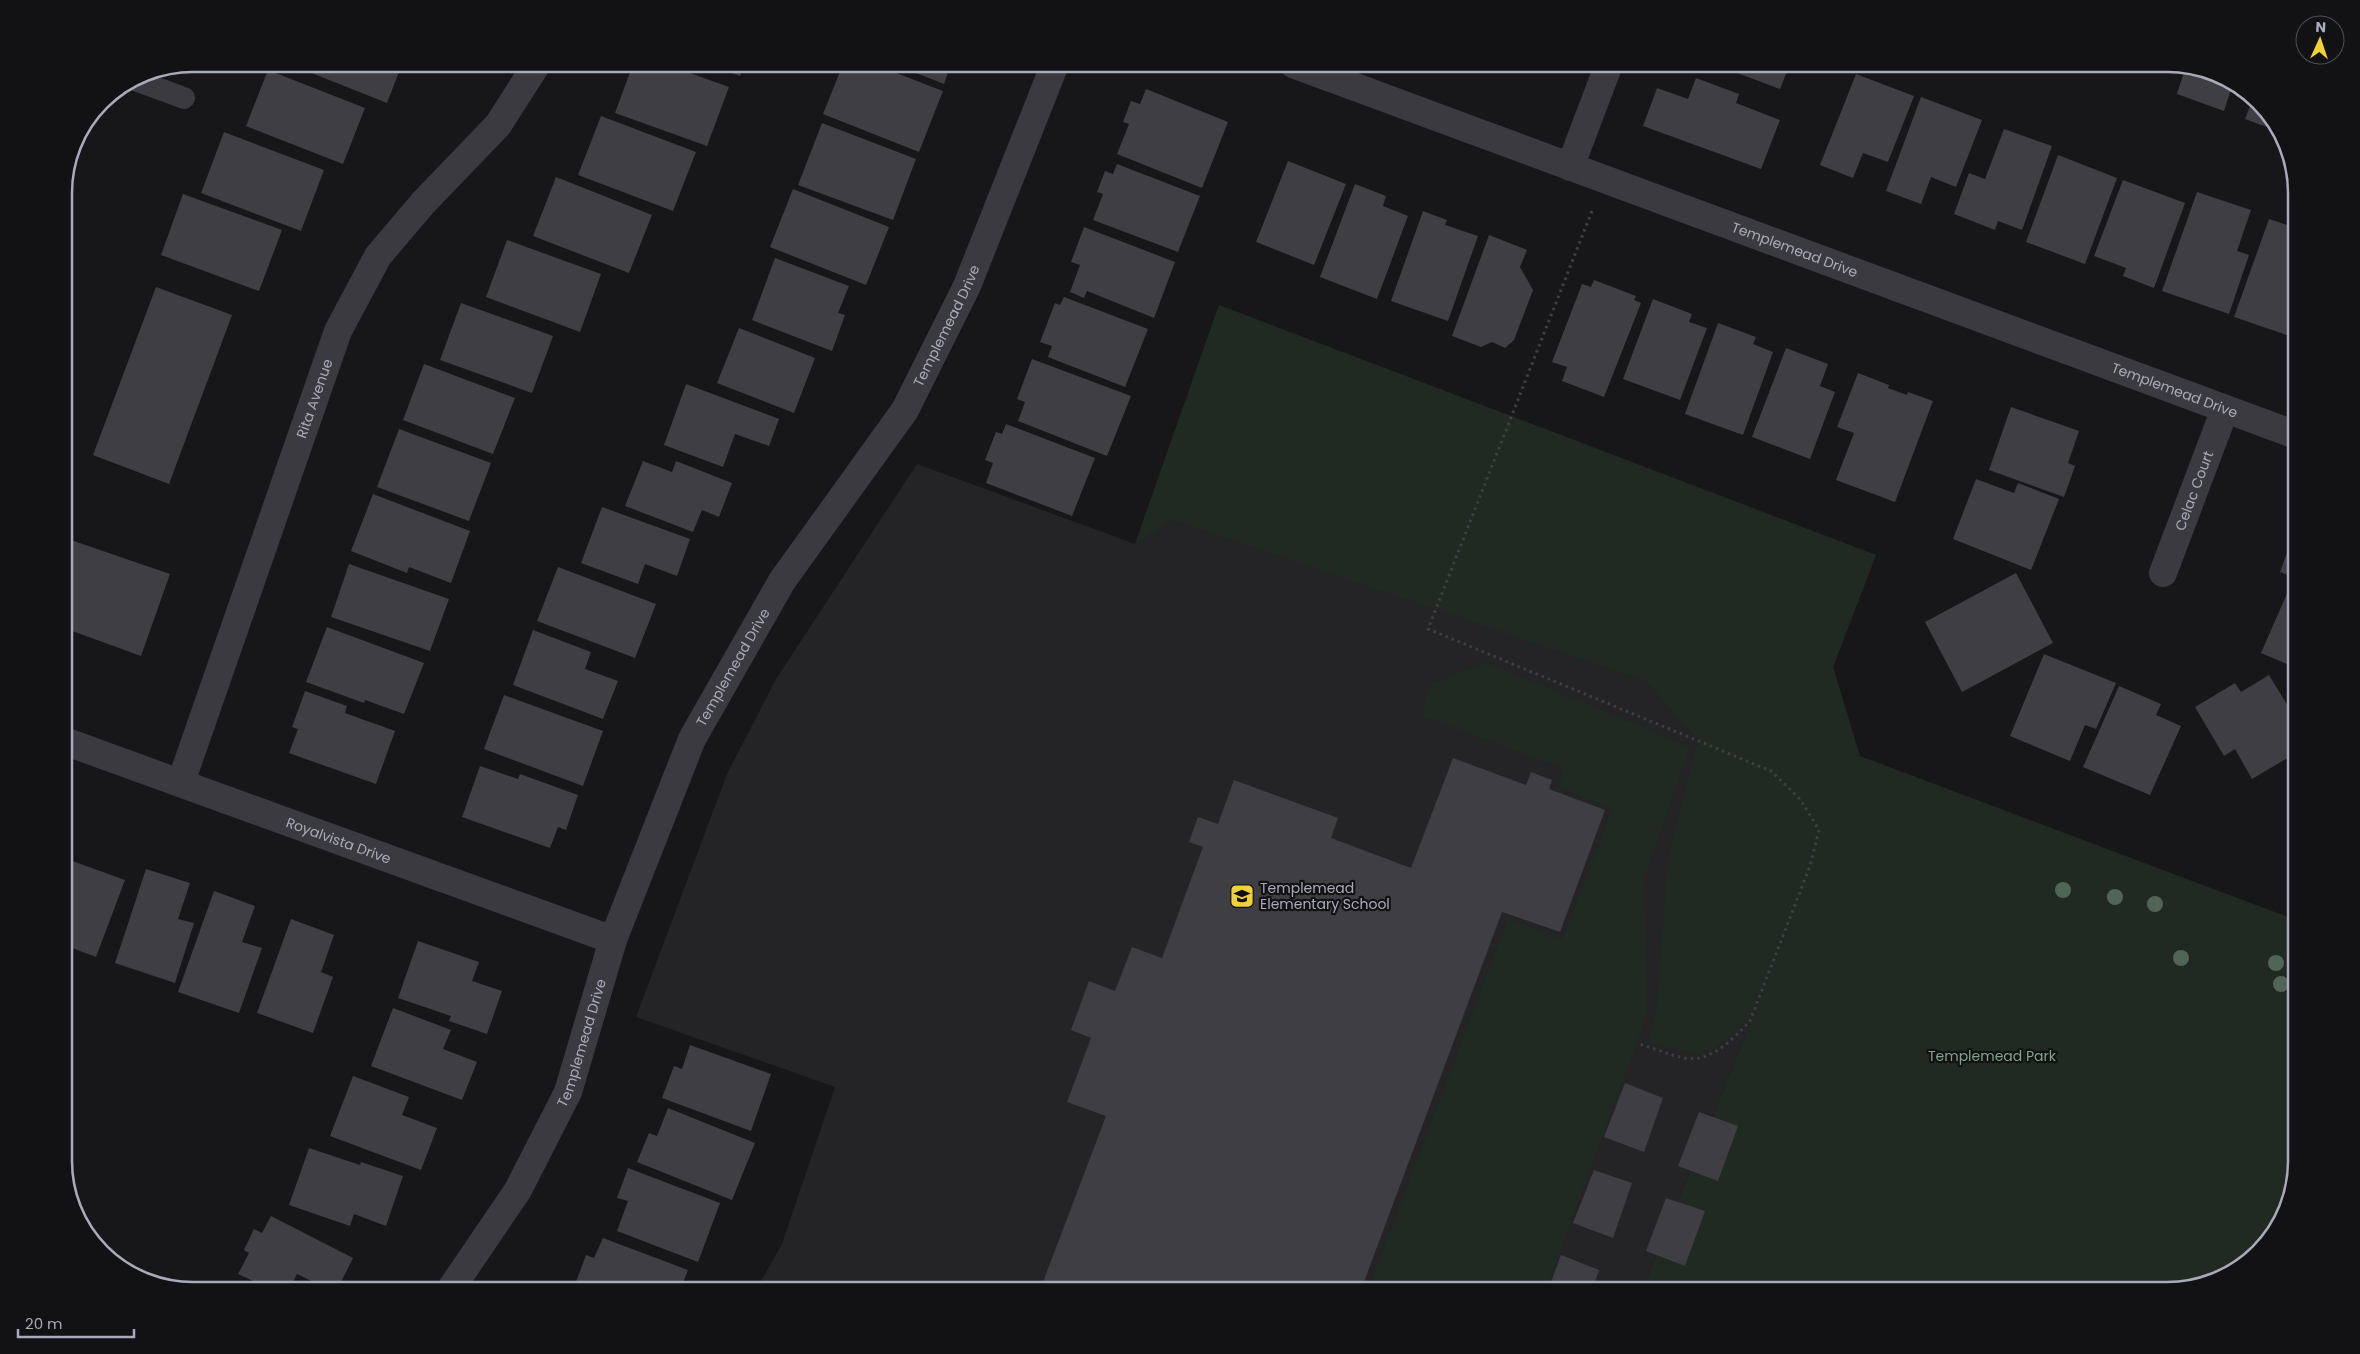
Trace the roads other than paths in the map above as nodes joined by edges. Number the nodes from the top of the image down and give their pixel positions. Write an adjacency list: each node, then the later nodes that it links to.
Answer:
1 (531, 73): 12 (street, Rita Avenue)
2 (1051, 73): 13 (street, Templemead Drive)
3 (1317, 73): 7 (street, Templemead Drive)
4 (1606, 73): 7 (street)
5 (144, 83): 6 (lane)
6 (184, 98)
7 (1570, 167): 8 (street, Templemead Drive)
8 (2225, 409): 9 (street, Templemead Drive); 10 (street, Celac Court)
9 (2287, 431)
10 (2163, 573)
11 (73, 743): 12 (street, Royalvista Drive)
12 (180, 782): 13 (street, Royalvista Drive)
13 (614, 940): 14 (street, Templemead Drive)
14 (455, 1282)

